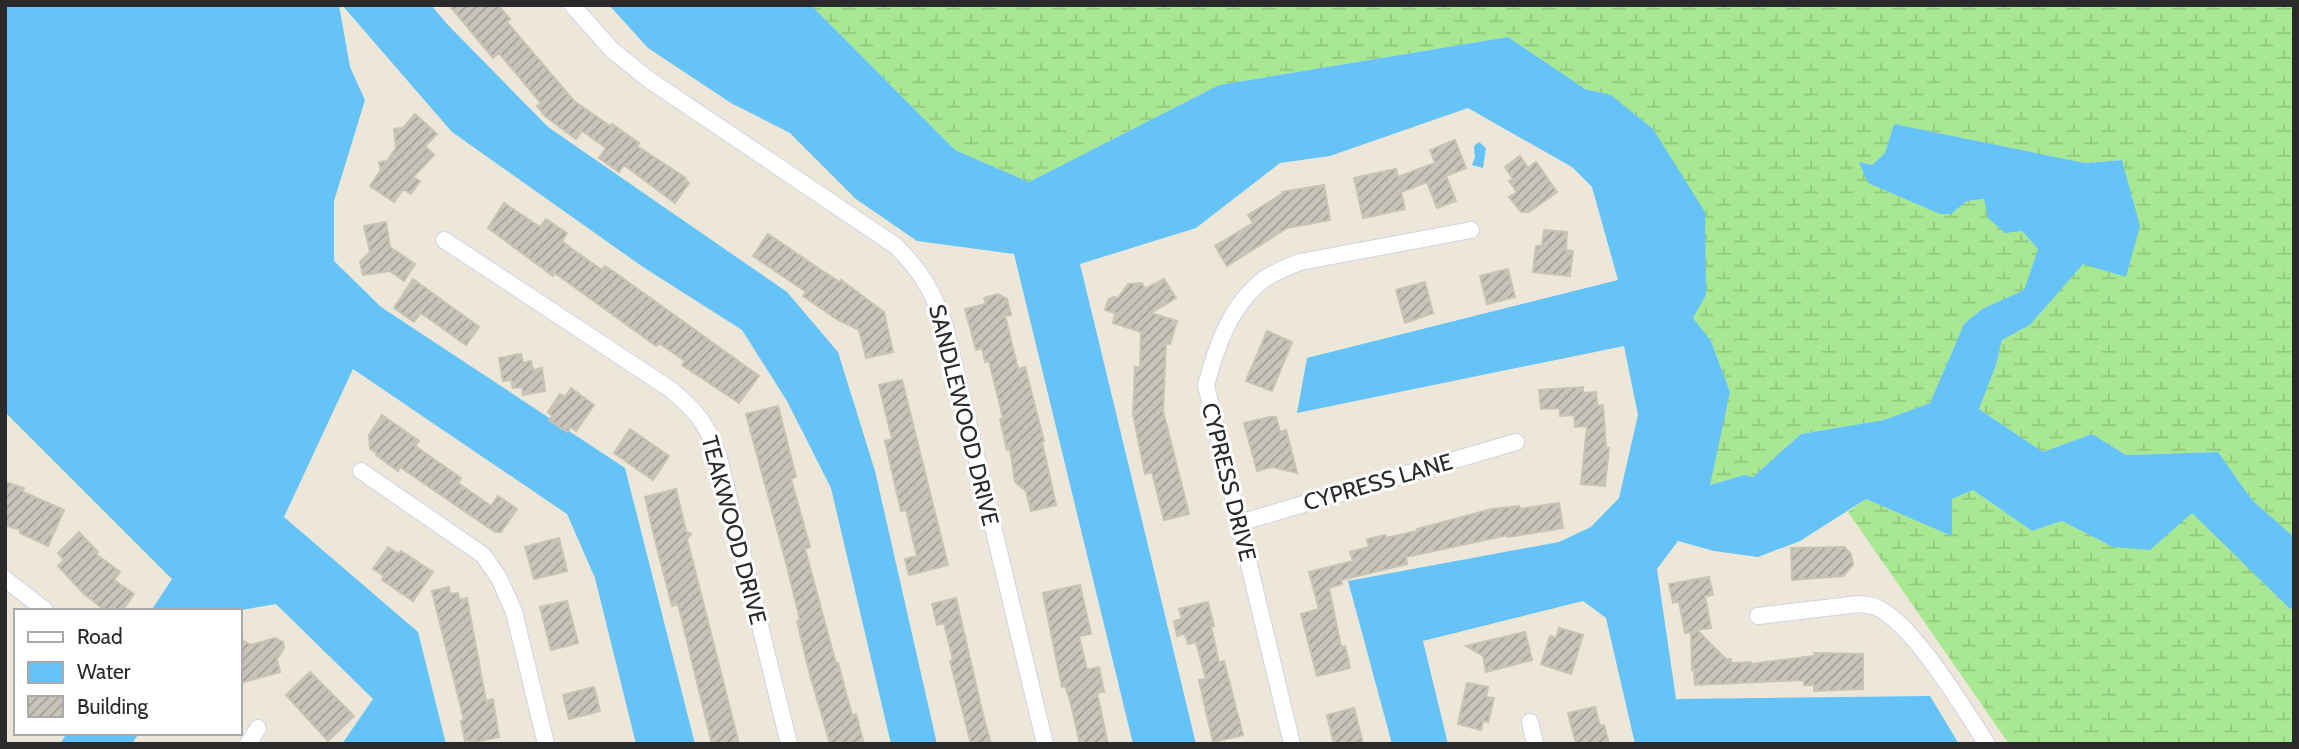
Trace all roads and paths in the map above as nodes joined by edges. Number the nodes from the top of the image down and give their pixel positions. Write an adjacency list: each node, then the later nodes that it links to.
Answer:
1 (572, 5): 15 (street, SANDLEWOOD DRIVE)
2 (1471, 230): 6 (street, CYPRESS DRIVE)
3 (444, 240): 14 (street, TEAKWOOD DRIVE)
4 (1516, 442): 6 (street, CYPRESS LANE)
5 (361, 471): 13 (street)
6 (1239, 523): 16 (street, CYPRESS DRIVE)
7 (5, 579): 8 (street)
8 (44, 609)
9 (1758, 616): 18 (street)
10 (1530, 722): 17 (street)
11 (258, 727): 12 (street)
12 (248, 744)
13 (546, 744)
14 (789, 744)
15 (1045, 744)
16 (1292, 744)
17 (1535, 744)
18 (1987, 744)

